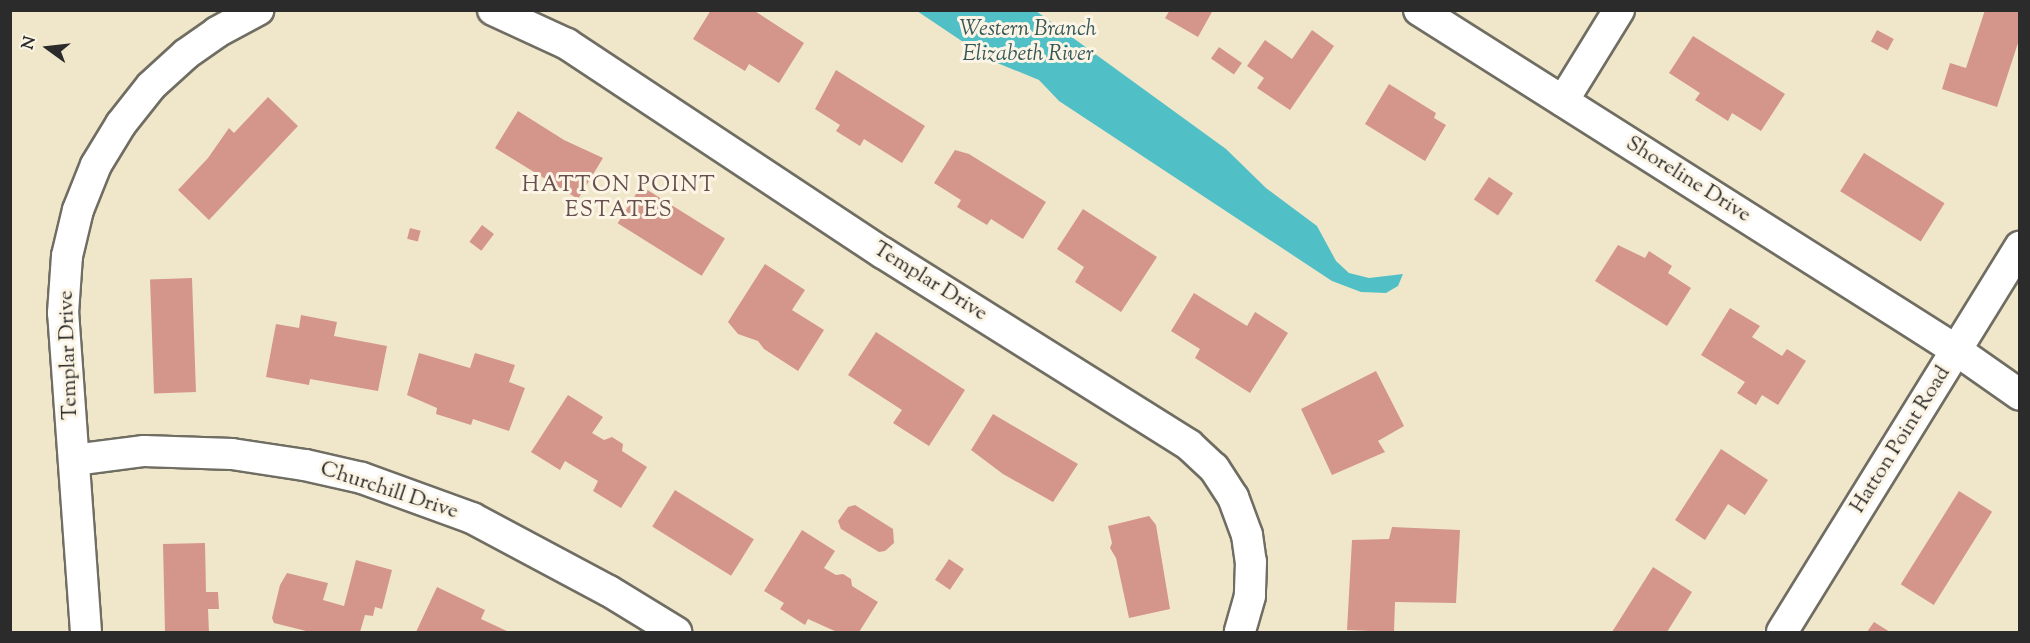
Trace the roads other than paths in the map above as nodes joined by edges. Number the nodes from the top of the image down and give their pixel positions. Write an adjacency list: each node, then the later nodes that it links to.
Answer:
1 (258, 10): 5 (street, Templar Drive)
2 (493, 10): 13 (street, Templar Drive)
3 (1419, 10): 6 (street, Shoreline Drive)
4 (1619, 10): 6 (street)
5 (211, 21): 10 (street, Templar Drive)
6 (1563, 101): 8 (street, Shoreline Drive)
7 (2019, 247): 8 (street, Hatton Point Road)
8 (1956, 350): 9 (street, Shoreline Drive); 14 (street, Hatton Point Road)
9 (2019, 395)
10 (74, 460): 11 (street, Templar Drive); 12 (street, Churchill Drive)
11 (86, 633)
12 (676, 633)
13 (1239, 633)
14 (1782, 633)

